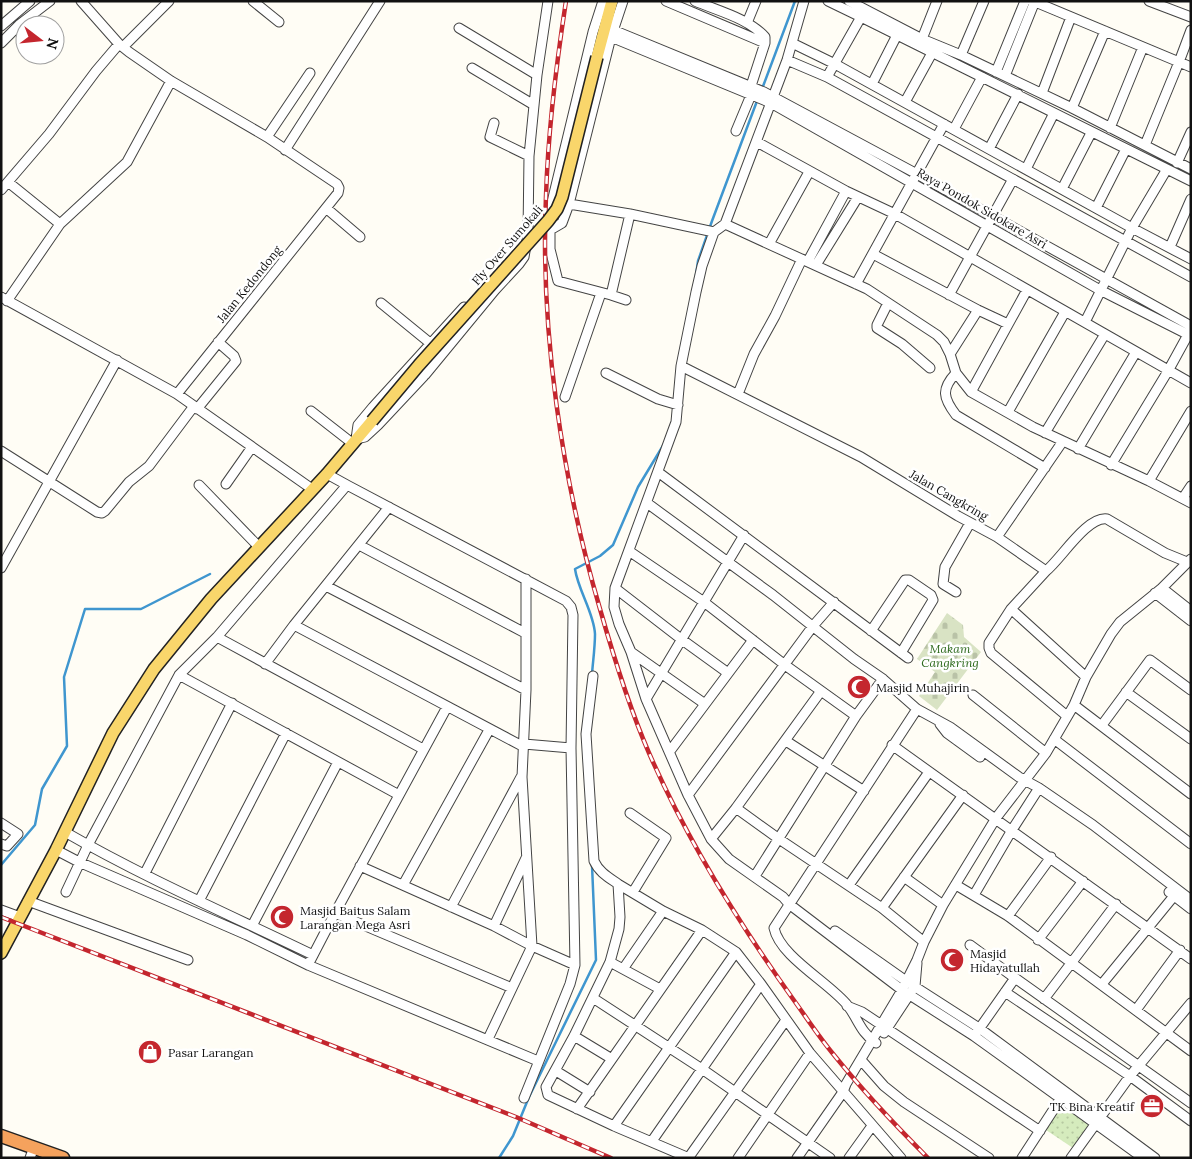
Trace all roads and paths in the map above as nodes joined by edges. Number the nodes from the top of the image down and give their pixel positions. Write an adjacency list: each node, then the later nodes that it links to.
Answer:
1 (30, 1): 25 (street)
2 (50, 1): 38 (street)
3 (81, 1): 39 (street)
4 (170, 1): 39 (street)
5 (253, 1): 27 (street)
6 (380, 1): 75 (street)
7 (548, 1): 50 (street)
8 (603, 1): 104 (street)
9 (612, 1): 157 (main road, Fly Over Sumokali, bridge)
10 (623, 1): 33 (street)
11 (695, 1): 22 (street)
12 (756, 1): 28 (street)
13 (804, 1): 37 (street)
14 (828, 1): 23 (street)
15 (849, 1): 35 (street)
16 (937, 1): 35 (street)
17 (984, 1): 42 (street)
18 (1025, 1): 49 (street)
19 (1149, 1): 26 (street)
20 (669, 2): 36 (street)
21 (1035, 2): 24 (street); 49 (street)
22 (713, 5): 28 (street)
23 (861, 17): 34 (street); 45 (street)
24 (1071, 17): 32 (street); 56 (street)
25 (5, 18): 29 (street)
26 (1191, 18)
27 (279, 22)
28 (748, 23): 36 (street)
29 (1, 26)
30 (459, 28): 50 (street)
31 (1191, 30): 44 (street)
32 (1105, 31): 40 (street); 61 (street)
33 (612, 33): 55 (street); 93 (street)
34 (897, 35): 41 (street); 54 (street)
35 (922, 39): 42 (street)
36 (765, 43): 55 (street)
37 (792, 43): 43 (street); 45 (street)
38 (1, 44)
39 (121, 45): 53 (street); 86 (street)
40 (1143, 47): 44 (street); 65 (street)
41 (932, 53): 52 (street); 59 (street)
42 (961, 55): 49 (street)
43 (787, 60): 51 (street); 58 (street)
44 (1179, 62): 46 (street); 73 (street)
45 (835, 64): 51 (street); 54 (street)
46 (1191, 67)
47 (472, 68): 60 (street)
48 (310, 73): 70 (street)
49 (1001, 74): 56 (street)
50 (537, 75): 60 (street)
51 (827, 76): 71 (street)
52 (982, 78): 57 (street); 66 (street)
53 (171, 81): 70 (street); 99 (street)
54 (872, 84): 59 (street)
55 (752, 92): 58 (street); 67 (street)
56 (1042, 93): 61 (street)
57 (1018, 94): 62 (street); 74 (street)
58 (767, 98): 72 (street); 83 (street); 87 (street, Raya Pondok Sidokare Asri)
59 (905, 102): 64 (street)
60 (534, 105): 77 (street)
61 (1072, 108): 65 (street)
62 (1054, 113): 68 (street); 79 (street)
63 (494, 123): 77 (street)
64 (944, 124): 66 (street); 71 (street)
65 (1110, 128): 73 (street)
66 (954, 130): 74 (street)
67 (736, 131)
68 (1091, 132): 76 (street); 88 (street)
69 (1191, 132): 78 (street)
70 (267, 136): 75 (street)
71 (937, 137): 83 (street); 84 (street)
72 (757, 142): 82 (street); 100 (street)
73 (1145, 145): 78 (street)
74 (989, 149): 79 (street)
75 (285, 150): 94 (street, Jalan Kedondong)
76 (1126, 150): 80 (street); 95 (street)
77 (529, 156): 106 (street)
78 (1177, 163): 81 (street)
79 (1026, 169): 88 (street)
80 (1167, 169): 85 (street); 102 (street)
81 (1191, 169)
82 (809, 172): 90 (street); 110 (street)
83 (917, 174): 87 (street); 98 (street)
84 (1013, 179): 98 (street); 109 (street)
85 (1191, 181)
86 (8, 182): 89 (street); 99 (street)
87 (913, 183): 97 (street); 101 (street, Raya Pondok Sidokare Asri)
88 (1062, 189): 95 (street)
89 (1, 190)
90 (846, 191): 91 (street); 103 (street)
91 (858, 197): 97 (street); 107 (street)
92 (1191, 199): 111 (street)
93 (569, 204): 96 (street); 104 (street)
94 (326, 208): 108 (street); 134 (street, Jalan Kedondong)
95 (1096, 208): 102 (street)
96 (630, 214): 105 (street); 123 (street)
97 (895, 214): 112 (street); 113 (street)
98 (992, 216): 101 (street); 117 (street)
99 (60, 224): 124 (street)
100 (725, 224): 105 (street); 110 (street)
101 (987, 226): 113 (street); 120 (street, Raya Pondok Sidokare Asri)
102 (1132, 228): 109 (street); 111 (street)
103 (825, 229): 107 (street); 115 (street)
104 (550, 230): 121 (street)
105 (713, 232): 140 (street)
106 (528, 234): 135 (street); 145 (street)
107 (835, 235): 115 (street)
108 (360, 236)
109 (1126, 241): 116 (street); 117 (street)
110 (769, 244): 115 (street)
111 (1170, 246): 114 (street)
112 (873, 254): 118 (street); 122 (street)
113 (969, 256): 119 (street); 122 (street)
114 (1191, 259)
115 (809, 262): 118 (street); 149 (street)
116 (1191, 277)
117 (1106, 280): 120 (street); 132 (street)
118 (856, 284): 127 (street)
119 (1027, 290): 129 (street); 131 (street)
120 (1100, 290): 130 (street); 132 (street, Raya Pondok Sidokare Asri)
121 (601, 293): 123 (street); 150 (street)
122 (949, 295): 128 (street)
123 (610, 296): 125 (street)
124 (4, 299): 138 (street)
125 (626, 300)
126 (381, 302): 135 (street)
127 (888, 303): 137 (street); 141 (street)
128 (978, 310): 131 (street); 137 (street)
129 (1065, 312): 130 (street); 155 (street)
130 (1085, 322): 133 (street)
131 (1008, 324): 147 (street)
132 (1190, 331): 142 (street)
133 (1105, 334): 136 (street); 156 (street)
134 (218, 342): 148 (street, Jalan Kedondong); 152 (street)
135 (430, 343): 139 (street)
136 (1136, 352): 142 (street); 160 (street)
137 (950, 354): 144 (street)
138 (116, 360): 148 (street); 166 (street)
139 (414, 362): 145 (street); 157 (street)
140 (681, 366): 149 (street, Jalan Cangkring); 151 (street)
141 (930, 368)
142 (1168, 371): 146 (street); 162 (street)
143 (606, 373): 151 (street)
144 (956, 373): 147 (street); 163 (street)
145 (424, 376): 157 (street)
146 (1191, 383)
147 (971, 392): 155 (street)
148 (177, 394): 152 (street)
149 (738, 394): 176 (street, Jalan Cangkring)
150 (565, 397)
151 (677, 405): 164 (street)
152 (195, 407): 159 (street); 166 (street)
153 (311, 411): 157 (street)
154 (1191, 411): 167 (street)
155 (1008, 412): 156 (street)
156 (1045, 433): 158 (street)
157 (354, 441): 165 (main road, Fly Over Sumokali)
158 (1063, 441): 160 (street); 163 (street)
159 (252, 447): 168 (street); 172 (street)
160 (1078, 448): 162 (street)
161 (1, 451): 166 (street)
162 (1111, 465): 167 (street)
163 (1045, 468): 178 (street)
164 (658, 472): 174 (street); 177 (street)
165 (327, 474): 170 (street); 172 (main road, Fly Over Sumokali)
166 (49, 480): 184 (street)
167 (1149, 481): 173 (street)
168 (226, 484)
169 (199, 485): 180 (street)
170 (347, 485): 175 (street); 200 (street)
171 (1191, 486): 173 (street)
172 (312, 489): 180 (main road, Fly Over Sumokali)
173 (1187, 500)
174 (647, 503): 181 (street); 183 (street)
175 (389, 507): 179 (street); 186 (street)
176 (970, 523): 178 (street, Jalan Cangkring); 190 (street)
177 (744, 535): 183 (street); 192 (street)
178 (997, 537): 185 (street, Jalan Cangkring)
179 (359, 545): 187 (street); 199 (street)
180 (259, 547): 253 (main road, Fly Over Sumokali)
181 (629, 551): 188 (street); 191 (street)
182 (1189, 561): 185 (street); 189 (street)
183 (729, 562): 191 (street); 197 (street)
184 (1, 568)
185 (1046, 571): 193 (street)
186 (526, 579): 199 (street); 233 (street)
187 (326, 586): 196 (street); 212 (street)
188 (615, 588): 201 (street); 203 (street)
189 (1158, 590): 194 (street); 195 (street); 210 (street)
190 (956, 592)
191 (704, 602): 201 (street); 202 (street)
192 (834, 602): 197 (street); 198 (street)
193 (1011, 609): 210 (street); 224 (street)
194 (1191, 611)
195 (1191, 621)
196 (294, 625): 204 (street); 221 (street)
197 (813, 626): 205 (street); 211 (street)
198 (872, 630): 198 (street)
199 (525, 633): 212 (street)
200 (216, 637): 204 (street); 208 (street)
201 (681, 639): 206 (street); 207 (street)
202 (753, 640): 205 (street); 207 (street)
203 (631, 652): 206 (street); 217 (street)
204 (265, 664): 234 (street)
205 (785, 665): 214 (street); 246 (street)
206 (661, 673): 217 (street); 219 (street)
207 (728, 673): 219 (street)
208 (179, 674): 218 (street); 258 (street)
209 (593, 676): 270 (street)
210 (1086, 677): 220 (street)
211 (882, 679): 222 (street); 223 (street)
212 (526, 690): 232 (street)
213 (1191, 690): 215 (street)
214 (821, 691): 223 (street); 230 (street)
215 (1126, 692): 225 (street); 229 (street)
216 (973, 695): 236 (street)
217 (646, 699): 235 (street)
218 (232, 703): 227 (street); 265 (street)
219 (705, 704): 235 (street)
220 (1074, 705): 224 (street); 225 (street)
221 (447, 707): 226 (street); 234 (street)
222 (917, 709): 231 (street); 241 (street)
223 (856, 716): 238 (street)
224 (1067, 716): 228 (street)
225 (1102, 725): 244 (street)
226 (489, 730): 232 (street); 271 (street)
227 (286, 733): 237 (street); 281 (street)
228 (1054, 739): 236 (street); 257 (street)
229 (1191, 739)
230 (786, 741): 238 (street); 248 (street)
231 (892, 745): 239 (street); 243 (street)
232 (524, 746): 233 (street); 240 (street)
233 (572, 748): 310 (street)
234 (423, 749): 245 (street)
235 (670, 751): 246 (street)
236 (1046, 753): 241 (street)
237 (338, 762): 245 (street); 292 (street)
238 (825, 767): 243 (street); 255 (street)
239 (929, 772): 247 (street); 272 (street)
240 (522, 777): 260 (street); 285 (street)
241 (1023, 782): 242 (street); 250 (street)
242 (1037, 790): 252 (street); 276 (street)
243 (864, 791): 263 (street)
244 (1191, 794)
245 (399, 795): 264 (street)
246 (688, 795): 254 (street)
247 (963, 795): 250 (street); 267 (street)
248 (736, 808): 254 (street); 255 (street)
249 (630, 812): 275 (street)
250 (996, 818): 252 (street); 273 (street)
251 (1, 823): 256 (street)
252 (1012, 830): 261 (street); 277 (street)
253 (65, 832): 258 (street); 259 (main road, Fly Over Sumokali)
254 (711, 839): 266 (street)
255 (779, 839): 263 (street); 266 (street)
256 (1, 844)
257 (1191, 844)
258 (88, 845): 262 (street); 265 (street)
259 (56, 850): 262 (street); 280 (main road, Fly Over Sumokali)
260 (527, 857): 293 (street); 299 (street)
261 (1050, 858): 268 (street); 290 (street)
262 (79, 862): 274 (street); 278 (street)
263 (816, 864): 272 (street); 279 (street)
264 (360, 866): 271 (street); 289 (street)
265 (145, 874): 269 (street)
266 (755, 876): 279 (street)
267 (904, 877): 284 (street); 286 (street)
268 (1084, 881): 283 (street); 296 (street)
269 (165, 884): 278 (street); 281 (street)
270 (618, 884): 275 (street); 307 (street)
271 (403, 885): 285 (street)
272 (849, 885): 286 (street)
273 (956, 885): 277 (street); 284 (street)
274 (66, 892)
275 (633, 892): 288 (street)
276 (1177, 894): 282 (street); 294 (street)
277 (974, 896): 290 (street)
278 (158, 897): 309 (street)
279 (788, 900): 315 (street); 322 (street)
280 (28, 901): 291 (main road, Fly Over Sumokali); 305 (street)
281 (199, 901): 292 (street)
282 (1190, 902)
283 (1116, 904): 294 (street); 308 (street)
284 (943, 905): 297 (street)
285 (451, 907): 293 (street)
286 (882, 908): 297 (street)
287 (1, 910): 291 (street)
288 (663, 911): 295 (street); 311 (street)
289 (335, 913): 303 (street); 316 (street)
290 (1008, 916): 296 (street)
291 (20, 917): 302 (main road, Fly Over Sumokali)
292 (252, 926): 303 (street)
293 (494, 926): 299 (street)
294 (1148, 927): 300 (street); 314 (street)
295 (702, 930): 301 (street); 317 (street)
296 (1038, 940): 308 (street)
297 (924, 942): 306 (street)
298 (970, 945): 312 (street)
299 (532, 946): 310 (street); 316 (street)
300 (1180, 950): 304 (street); 324 (street)
301 (736, 952): 313 (street); 335 (street)
302 (1, 953)
303 (313, 955): 309 (street)
304 (1191, 959)
305 (188, 960)
306 (917, 960): 315 (street); 318 (street)
307 (610, 962): 311 (street); 320 (street)
308 (1072, 962): 314 (street); 321 (street)
309 (308, 965): 332 (street)
310 (575, 965): 340 (street)
311 (623, 969): 317 (street)
312 (1015, 978): 319 (street); 321 (street)
313 (761, 984): 325 (street); 342 (street)
314 (1102, 984): 324 (street)
315 (904, 985): 318 (street); 327 (street)
316 (512, 988): 332 (street)
317 (660, 989): 326 (street)
318 (913, 990): 327 (street); 330 (street)
319 (1005, 992): 330 (street); 333 (street)
320 (593, 998): 326 (street); 331 (street)
321 (1044, 999): 328 (street)
322 (848, 1006): 327 (street); 334 (street)
323 (1190, 1007): 329 (street)
324 (1136, 1010): 329 (street)
325 (786, 1020): 337 (street); 347 (street)
326 (635, 1025): 335 (street); 338 (street)
327 (884, 1027): 334 (street); 357 (street)
328 (1087, 1029): 333 (street); 341 (street)
329 (1166, 1031): 336 (street); 341 (street)
330 (977, 1032): 348 (street)
331 (574, 1036): 338 (street); 343 (street)
332 (488, 1039): 340 (street)
333 (1077, 1041): 344 (street)
334 (874, 1042): 339 (street)
335 (669, 1047): 342 (street); 355 (street)
336 (1191, 1050)
337 (810, 1054): 345 (street); 352 (street)
338 (612, 1059): 346 (street)
339 (861, 1060): 345 (street); 370 (street)
340 (538, 1061): 349 (street)
341 (1139, 1066): 344 (street); 350 (street)
342 (702, 1068): 347 (street); 360 (street)
343 (556, 1071): 346 (street); 351 (street)
344 (1130, 1076): 353 (street); 354 (street)
345 (843, 1088): 356 (street); 359 (street)
346 (590, 1092): 351 (street)
347 (734, 1092): 352 (street); 363 (street)
348 (1063, 1095): 354 (street); 357 (street)
349 (524, 1098)
350 (1191, 1103)
351 (577, 1109): 355 (street)
352 (767, 1115): 359 (street); 364 (street)
353 (1190, 1118)
354 (1098, 1119): 372 (street); 373 (street); 374 (street)
355 (614, 1126): 360 (street)
356 (872, 1126): 368 (street); 369 (street)
357 (1040, 1131): 371 (street)
358 (1, 1136): 361 (highway)
359 (806, 1140): 365 (street); 366 (street); 367 (street)
360 (652, 1142): 363 (street)
361 (32, 1153): 362 (highway)
362 (63, 1158)
363 (689, 1158)
364 (738, 1158)
365 (791, 1158)
366 (797, 1158)
367 (830, 1158)
368 (849, 1158)
369 (901, 1158)
370 (988, 1158)
371 (1022, 1158)
372 (1071, 1158)
373 (1143, 1158)
374 (1155, 1158)

